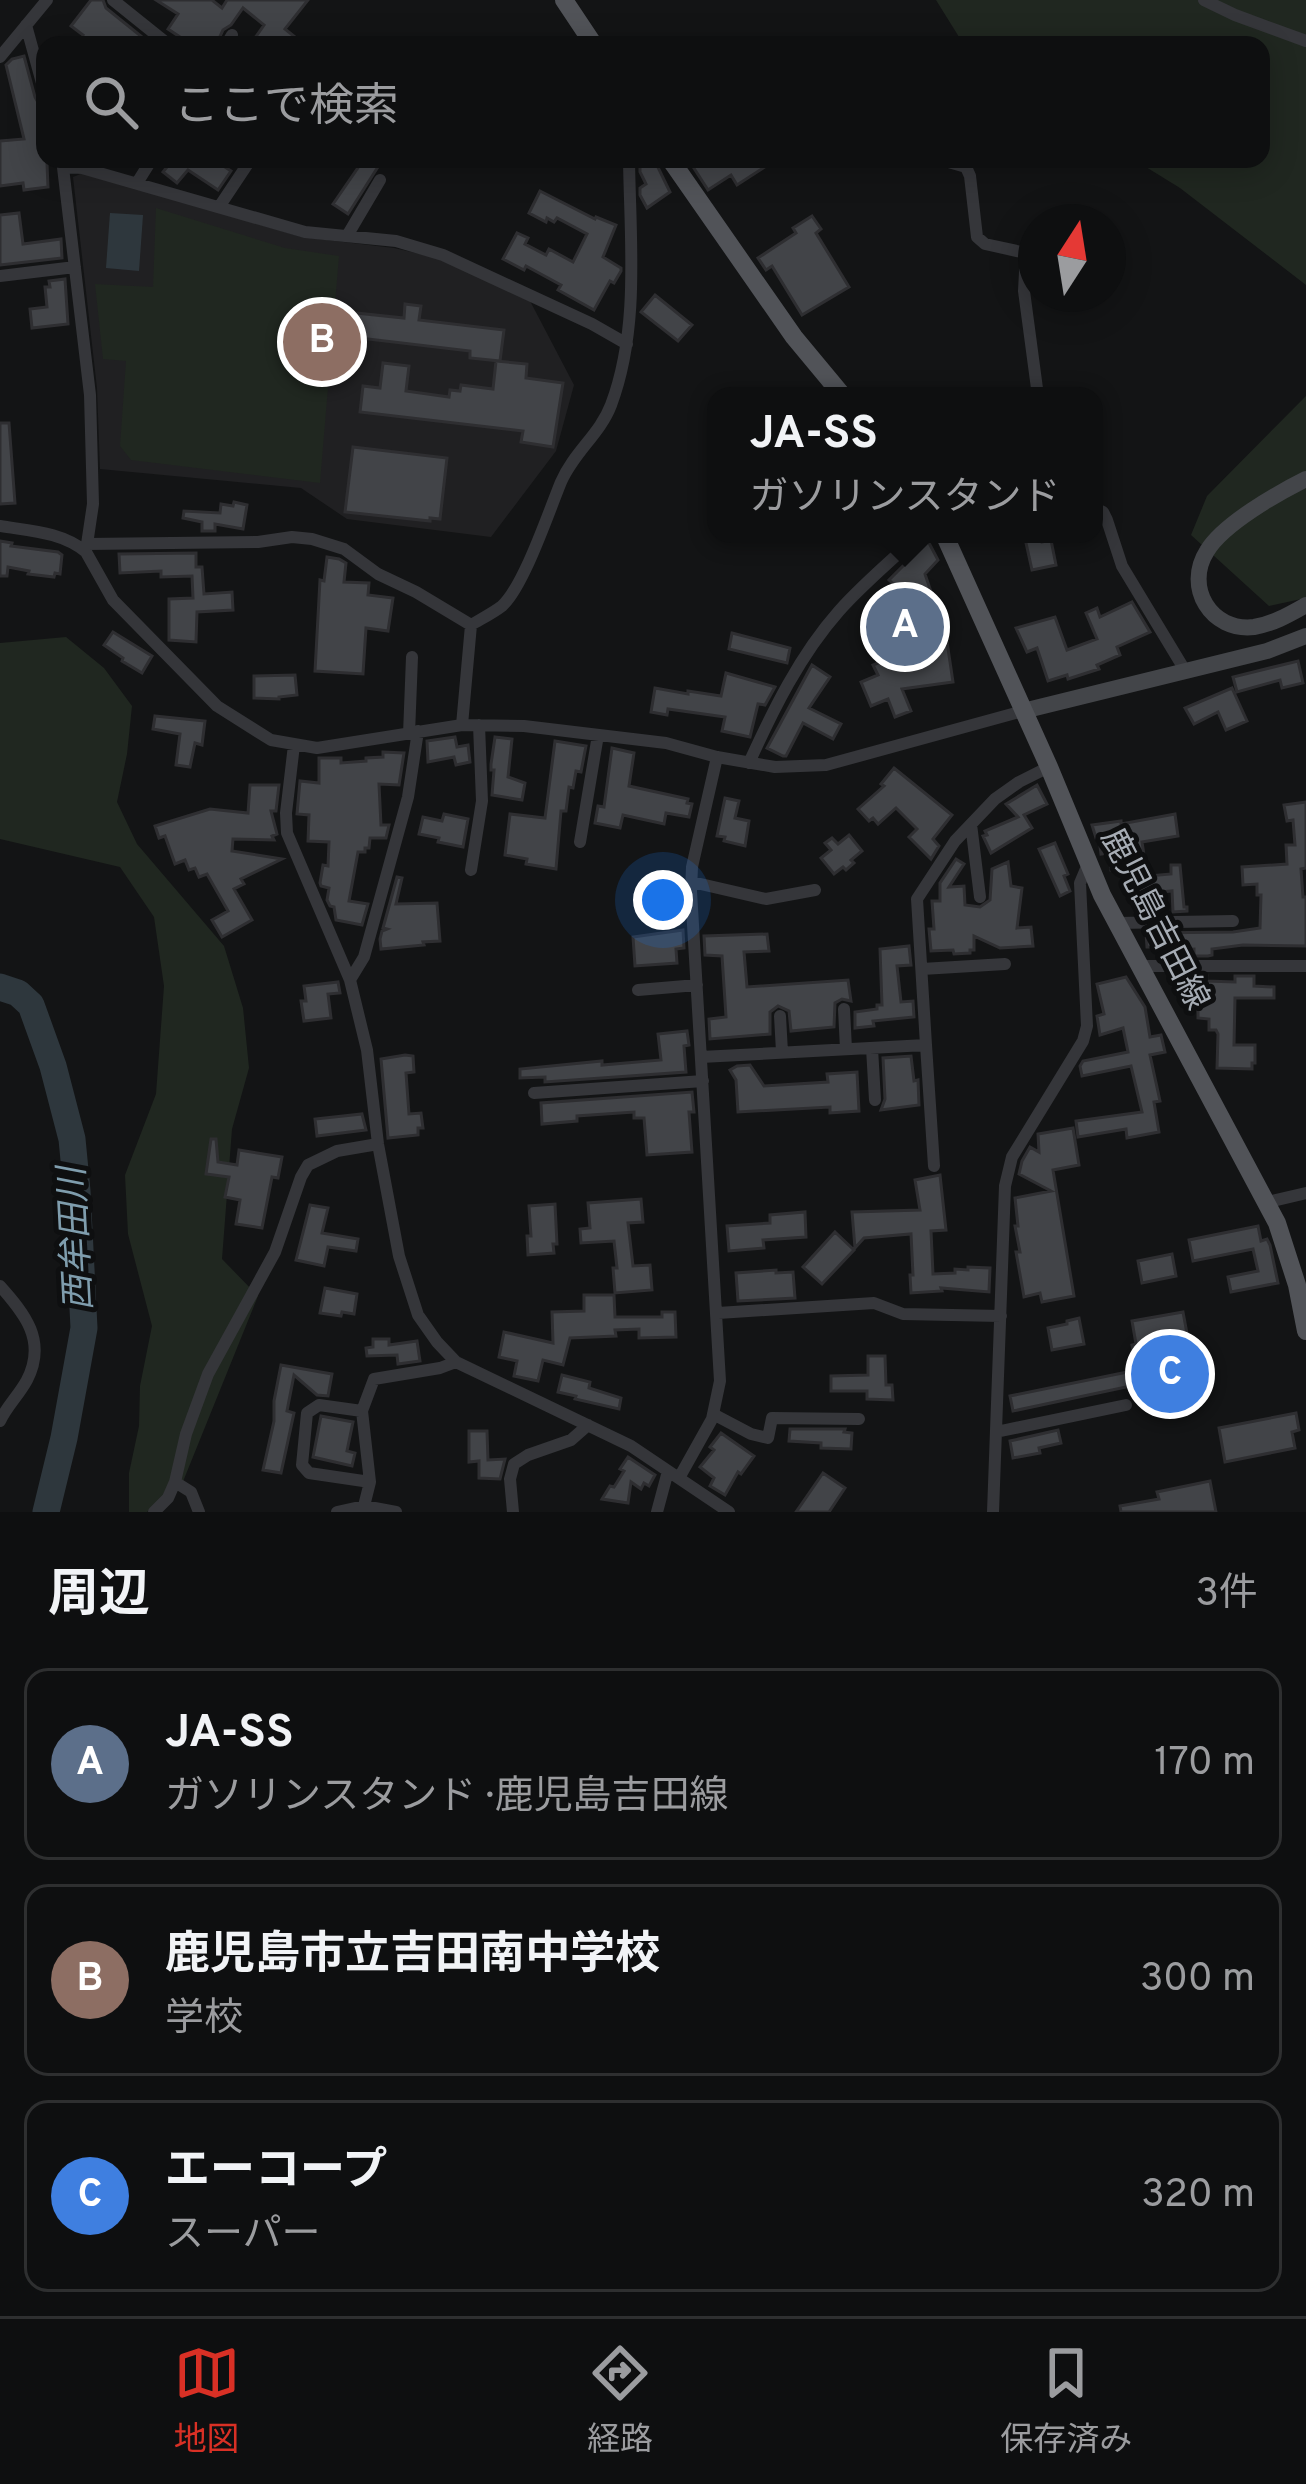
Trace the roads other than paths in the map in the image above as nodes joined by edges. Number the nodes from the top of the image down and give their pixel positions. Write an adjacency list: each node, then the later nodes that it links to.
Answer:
1 (47, 0): 5 (street)
2 (113, 0): 6 (street)
3 (564, 0): 7 (main road)
4 (1204, 0): 8 (street)
5 (26, 25): 9 (street); 10 (street)
6 (158, 36)
7 (588, 36)
8 (1306, 41)
9 (0, 57)
10 (36, 61)
11 (64, 168): 22 (street)
12 (82, 168): 19 (street)
13 (146, 168): 19 (street)
14 (245, 168): 20 (street)
15 (629, 168): 24 (street)
16 (676, 168): 25 (main road)
17 (966, 168): 26 (street)
18 (380, 180): 21 (street)
19 (137, 183): 20 (street)
20 (219, 207): 21 (street)
21 (347, 236): 24 (street)
22 (75, 267): 23 (street); 32 (street)
23 (0, 276)
24 (627, 344): 34 (street)
25 (835, 387)
26 (1037, 387)
27 (1306, 479): 33 (street)
28 (1103, 515): 37 (street)
29 (0, 526): 32 (street)
30 (911, 543): 45 (street)
31 (951, 543): 38 (main road, 鹿児島吉田線)
32 (87, 548): 34 (street); 43 (street)
33 (1306, 604)
34 (471, 625): 39 (street)
35 (1306, 636): 37 (street)
36 (412, 657): 41 (street)
37 (1186, 672): 38 (street)
38 (1023, 711): 45 (street); 46 (main road, 鹿児島吉田線)
39 (461, 725): 40 (street); 41 (street)
40 (479, 725): 42 (street); 50 (street)
41 (413, 732): 43 (street); 60 (street)
42 (598, 735): 44 (street); 48 (street)
43 (294, 745): 60 (street)
44 (717, 757): 45 (street); 51 (street)
45 (749, 763)
46 (1049, 767): 47 (street); 49 (main road, 鹿児島吉田線)
47 (971, 824): 53 (street); 59 (street)
48 (580, 842)
49 (1088, 864): 55 (main road, 鹿児島吉田線); 79 (street)
50 (471, 869)
51 (692, 882): 52 (street); 61 (street)
52 (815, 890)
53 (980, 897)
54 (1233, 921): 55 (street)
55 (1118, 923): 57 (main road, 鹿児島吉田線)
56 (1005, 964): 59 (street)
57 (1139, 966): 58 (street); 76 (main road, 鹿児島吉田線)
58 (1306, 966)
59 (922, 969): 65 (street)
60 (350, 980): 73 (street)
61 (697, 985): 62 (street); 69 (street)
62 (638, 990)
63 (844, 1010): 67 (street)
64 (780, 1016): 68 (street)
65 (926, 1045): 66 (street); 74 (street)
66 (872, 1048): 67 (street); 72 (street)
67 (846, 1049): 68 (street)
68 (782, 1052): 69 (street)
69 (701, 1057): 70 (street)
70 (703, 1081): 71 (street); 78 (street)
71 (534, 1093)
72 (875, 1100)
73 (378, 1144): 81 (street); 90 (street)
74 (934, 1166)
75 (1306, 1193): 76 (street)
76 (1268, 1202): 80 (main road, 鹿児島吉田線)
77 (0, 1286): 86 (street)
78 (718, 1313): 79 (street); 84 (street)
79 (1001, 1316): 88 (street)
80 (1306, 1331)
81 (456, 1362): 83 (street); 87 (street)
82 (1126, 1406): 88 (street)
83 (362, 1411): 91 (street); 91 (street)
84 (713, 1414): 85 (street); 89 (street)
85 (859, 1419)
86 (0, 1421)
87 (588, 1425): 89 (street); 97 (street)
88 (996, 1432): 100 (street)
89 (674, 1474): 98 (street); 99 (street)
90 (175, 1482): 93 (street); 94 (street)
91 (370, 1482): 92 (street)
92 (364, 1506): 95 (street); 96 (street)
93 (154, 1512)
94 (199, 1512)
95 (338, 1512)
96 (396, 1512)
97 (513, 1512)
98 (657, 1512)
99 (729, 1512)
100 (993, 1512)

